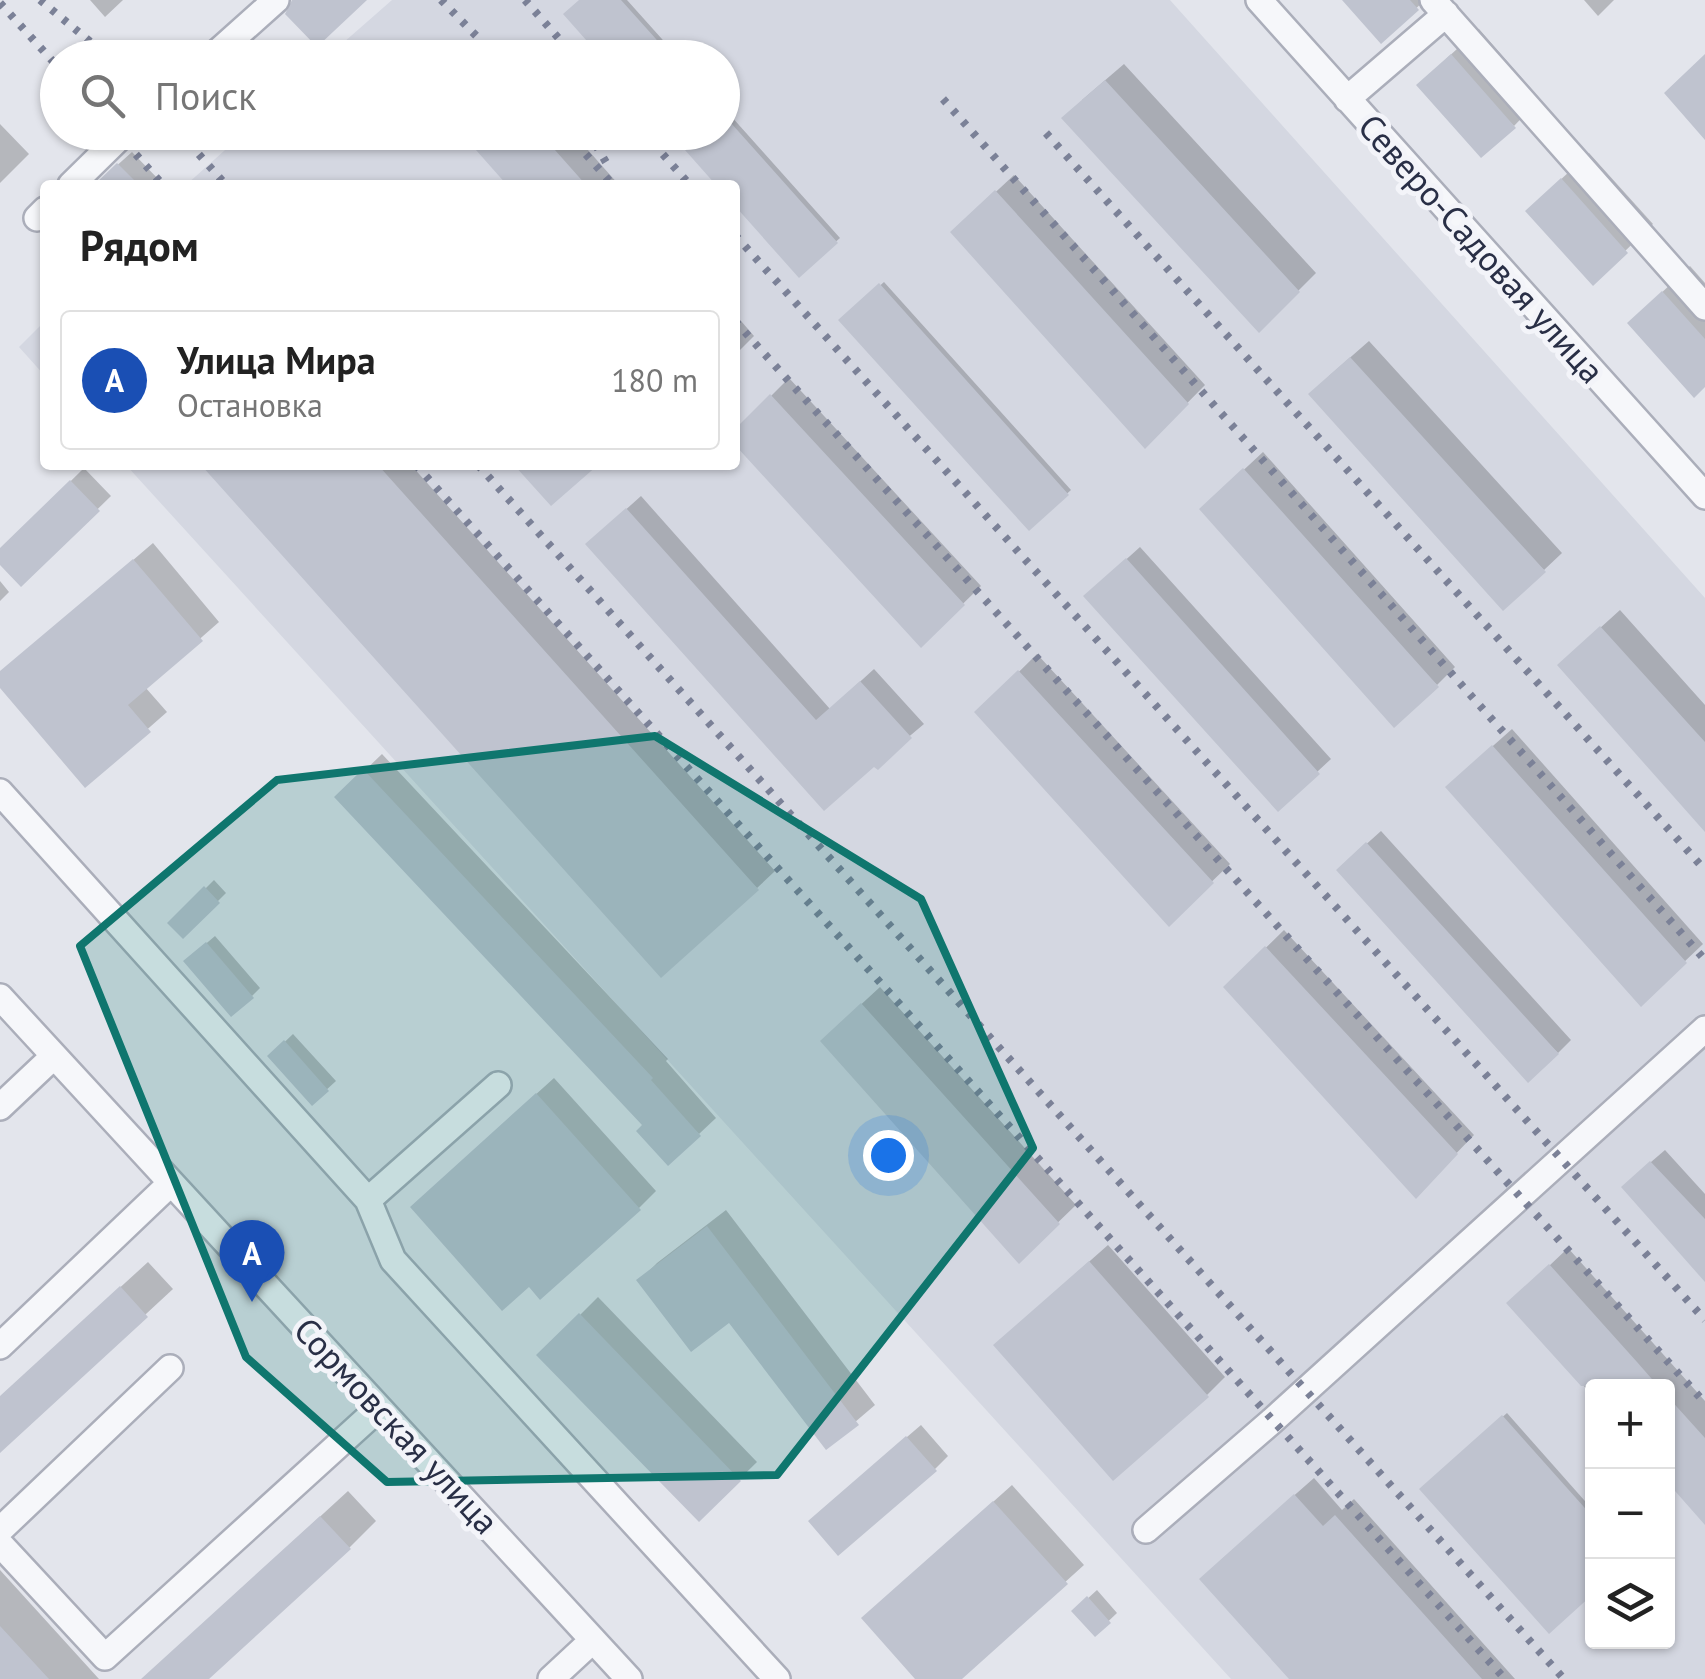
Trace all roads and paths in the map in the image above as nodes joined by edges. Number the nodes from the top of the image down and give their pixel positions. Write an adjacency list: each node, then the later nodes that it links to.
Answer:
1 (276, 0): 4 (street)
2 (1259, 0): 5 (street, Северо-Садовая улица)
3 (1438, 4): 5 (street); 8 (street)
4 (231, 40)
5 (1347, 99): 9 (street, Северо-Садовая улица)
6 (106, 150): 7 (street)
7 (75, 180)
8 (1705, 307)
9 (1705, 496)
10 (0, 792): 17 (street)
11 (0, 997): 13 (street, Сормовская улица)
12 (1705, 1028): 22 (street)
13 (54, 1056): 15 (street); 16 (street, Сормовская улица)
14 (498, 1084): 17 (street)
15 (0, 1107)
16 (171, 1183): 18 (street); 20 (street, Сормовская улица)
17 (368, 1200): 28 (street)
18 (0, 1346)
19 (170, 1368): 21 (street)
20 (379, 1408): 24 (street, Сормовская улица); 25 (street)
21 (0, 1530)
22 (1146, 1530)
23 (0, 1544): 25 (street)
24 (593, 1640): 26 (street); 27 (street, Сормовская улица)
25 (101, 1668)
26 (551, 1679)
27 (629, 1679)
28 (777, 1679)

